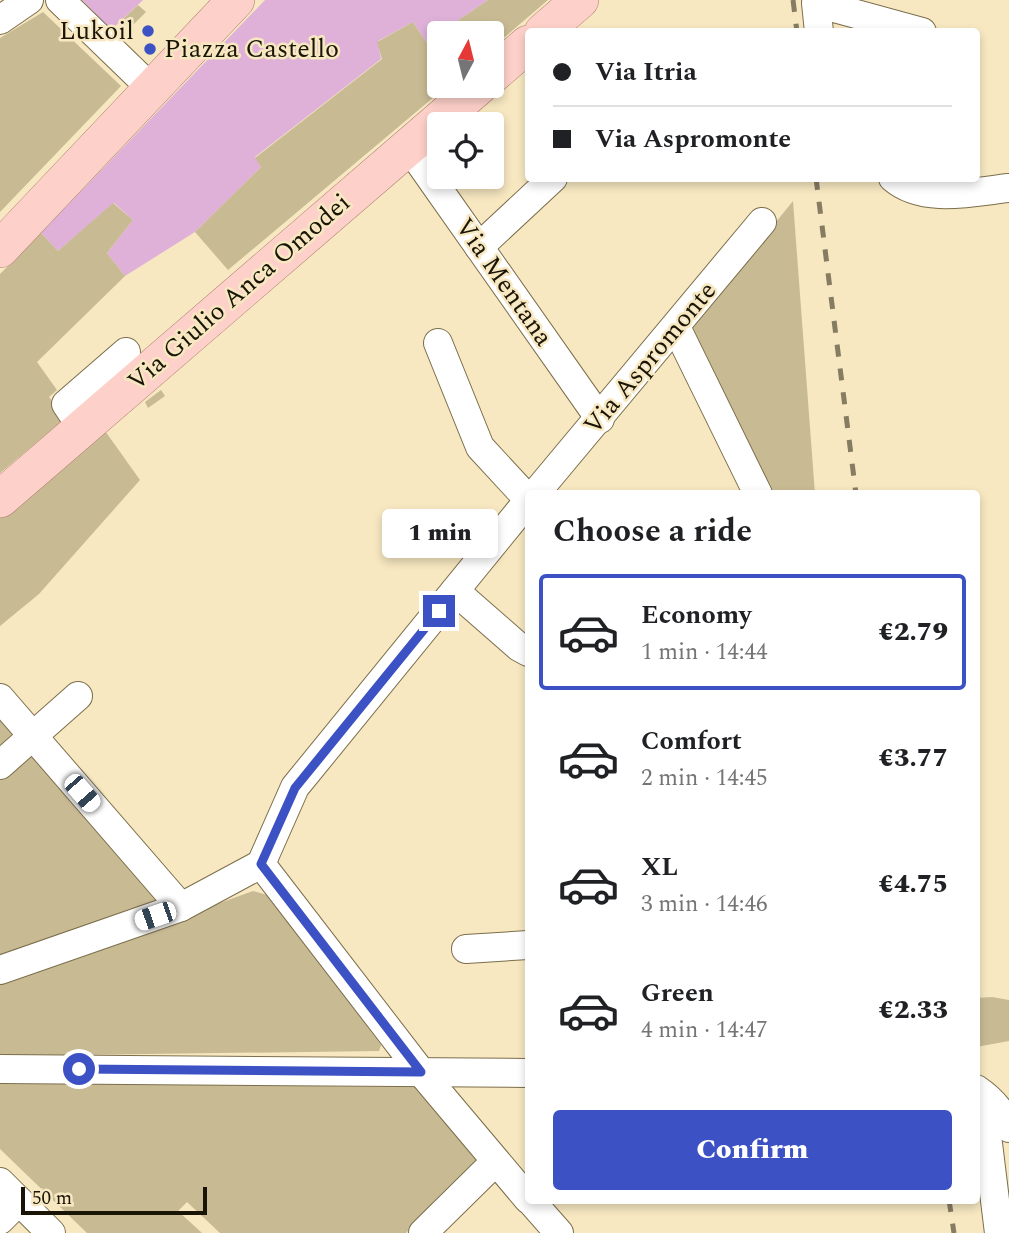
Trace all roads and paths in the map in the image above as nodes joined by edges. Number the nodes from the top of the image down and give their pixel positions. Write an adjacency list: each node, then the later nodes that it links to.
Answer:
1 (60, 0): 9 (street)
2 (580, 0): 4 (main road)
3 (223, 4): 9 (main road)
4 (548, 28)
5 (819, 28): 6 (street)
6 (907, 28)
7 (525, 47): 8 (main road)
8 (504, 65)
9 (152, 89): 17 (main road)
10 (465, 98): 11 (main road, Via Giulio Anca Omodei)
11 (408, 146): 16 (street, Via Mentana); 22 (main road, Via Giulio Anca Omodei)
12 (550, 182): 16 (street)
13 (896, 182): 14 (street)
14 (1009, 188)
15 (762, 222): 18 (street, Via Aspromonte)
16 (479, 247): 21 (street, Via Mentana)
17 (0, 249)
18 (676, 327): 21 (street, Via Aspromonte); 24 (street)
19 (438, 343): 25 (street)
20 (126, 352): 22 (street)
21 (600, 419): 23 (street, Via Aspromonte)
22 (82, 428): 26 (main road, Via Giulio Anca Omodei)
23 (538, 490)
24 (756, 490)
25 (525, 497)
26 (0, 499)
27 (525, 504): 28 (street)
28 (455, 591): 29 (street); 34 (street)
29 (525, 651)
30 (78, 696): 32 (street)
31 (0, 698): 32 (street)
32 (33, 736): 33 (street); 35 (street)
33 (0, 765)
34 (261, 864): 35 (street); 40 (street)
35 (181, 906): 38 (street)
36 (525, 945): 37 (street)
37 (466, 949)
38 (0, 970)
39 (0, 1069): 40 (street)
40 (421, 1072): 41 (street); 45 (street)
41 (525, 1073)
42 (980, 1092): 44 (street)
43 (980, 1112): 52 (street)
44 (1009, 1128)
45 (495, 1161): 46 (street); 50 (street)
46 (525, 1195)
47 (6, 1201): 49 (street)
48 (533, 1204): 51 (street)
49 (51, 1233)
50 (423, 1233)
51 (559, 1233)
52 (999, 1233)

